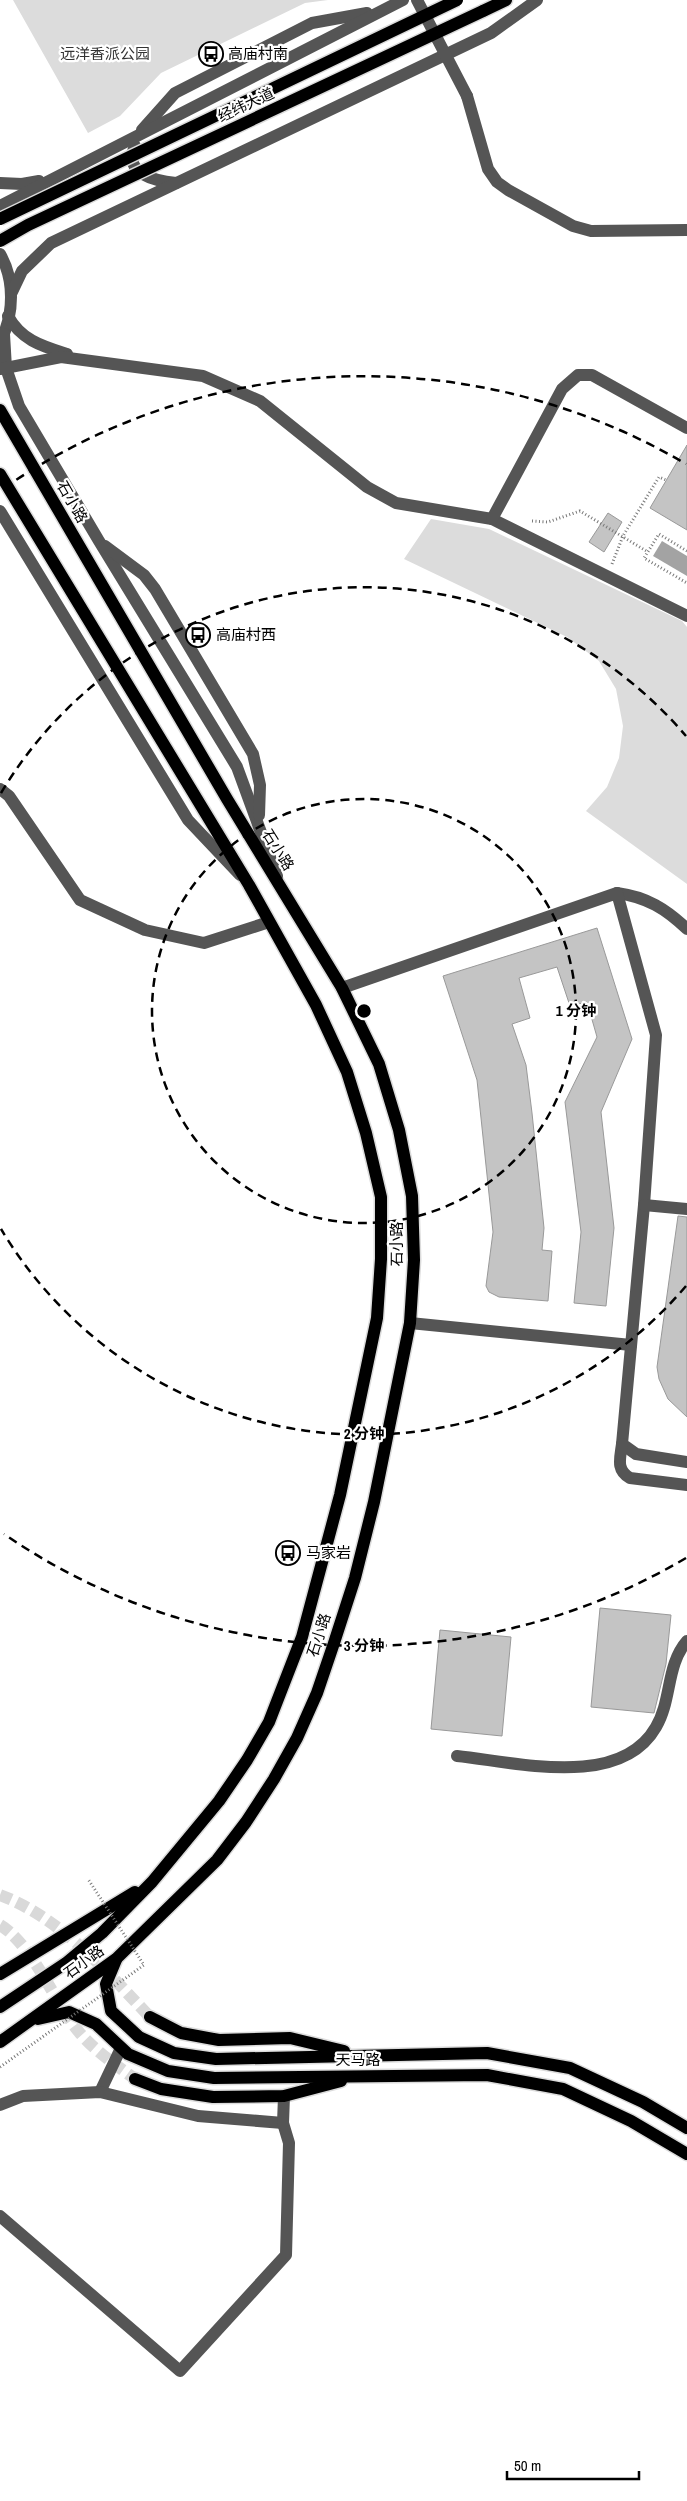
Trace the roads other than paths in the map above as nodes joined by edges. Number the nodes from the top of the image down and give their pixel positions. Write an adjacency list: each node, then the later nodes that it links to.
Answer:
1 (403, 0): 6 (street)
2 (417, 0): 14 (street, bridge)
3 (458, 0): 13 (main road, 经纬大道, bridge)
4 (506, 0): 15 (main road, 经纬大道, bridge)
5 (537, 0): 11 (street)
6 (382, 10): 7 (street); 8 (street)
7 (156, 125): 8 (street); 11 (street)
8 (136, 136): 9 (street)
9 (51, 179): 10 (street); 12 (street)
10 (0, 183)
11 (178, 183): 17 (street)
12 (0, 206)
13 (0, 219)
14 (687, 230)
15 (0, 241)
16 (0, 254): 17 (street)
17 (12, 292): 18 (street)
18 (8, 316): 19 (street); 20 (street)
19 (2, 338): 21 (street)
20 (79, 358): 21 (street); 26 (street)
21 (3, 369): 27 (street)
22 (0, 410): 31 (main road, 石小路)
23 (687, 428): 26 (street)
24 (0, 474): 32 (main road, 石小路)
25 (0, 511): 32 (street)
26 (492, 519): 28 (street)
27 (98, 541): 30 (street); 30 (street)
28 (687, 616)
29 (0, 789): 34 (street)
30 (260, 824): 31 (street)
31 (280, 884): 36 (main road, 石小路)
32 (249, 885): 34 (main road, 石小路)
33 (618, 893): 35 (street); 36 (street); 37 (street)
34 (269, 922): 46 (main road, 石小路)
35 (687, 929)
36 (342, 988): 39 (main road, 石小路)
37 (644, 1205): 38 (street); 40 (street)
38 (687, 1209)
39 (410, 1323): 40 (street); 47 (main road, 石小路)
40 (631, 1345): 41 (street)
41 (622, 1444): 42 (street); 43 (street)
42 (687, 1462)
43 (687, 1485)
44 (687, 1641): 45 (street)
45 (457, 1756)
46 (152, 1882): 48 (main road); 49 (main road, 石小路)
47 (116, 1959): 51 (main road, 石小路); 54 (main road, 天马路)
48 (0, 1974)
49 (0, 2007)
50 (150, 2017): 54 (main road)
51 (31, 2021): 52 (main road, 石小路); 53 (main road, 天马路)
52 (0, 2042)
53 (121, 2048): 55 (main road, 天马路); 57 (street)
54 (361, 2055): 61 (main road, 天马路)
55 (360, 2076): 58 (main road); 62 (main road, 天马路)
56 (135, 2079): 58 (main road)
57 (100, 2092): 59 (street); 60 (street)
58 (284, 2096): 60 (street)
59 (0, 2105)
60 (283, 2123): 63 (street)
61 (687, 2128)
62 (687, 2154)
63 (0, 2216)

